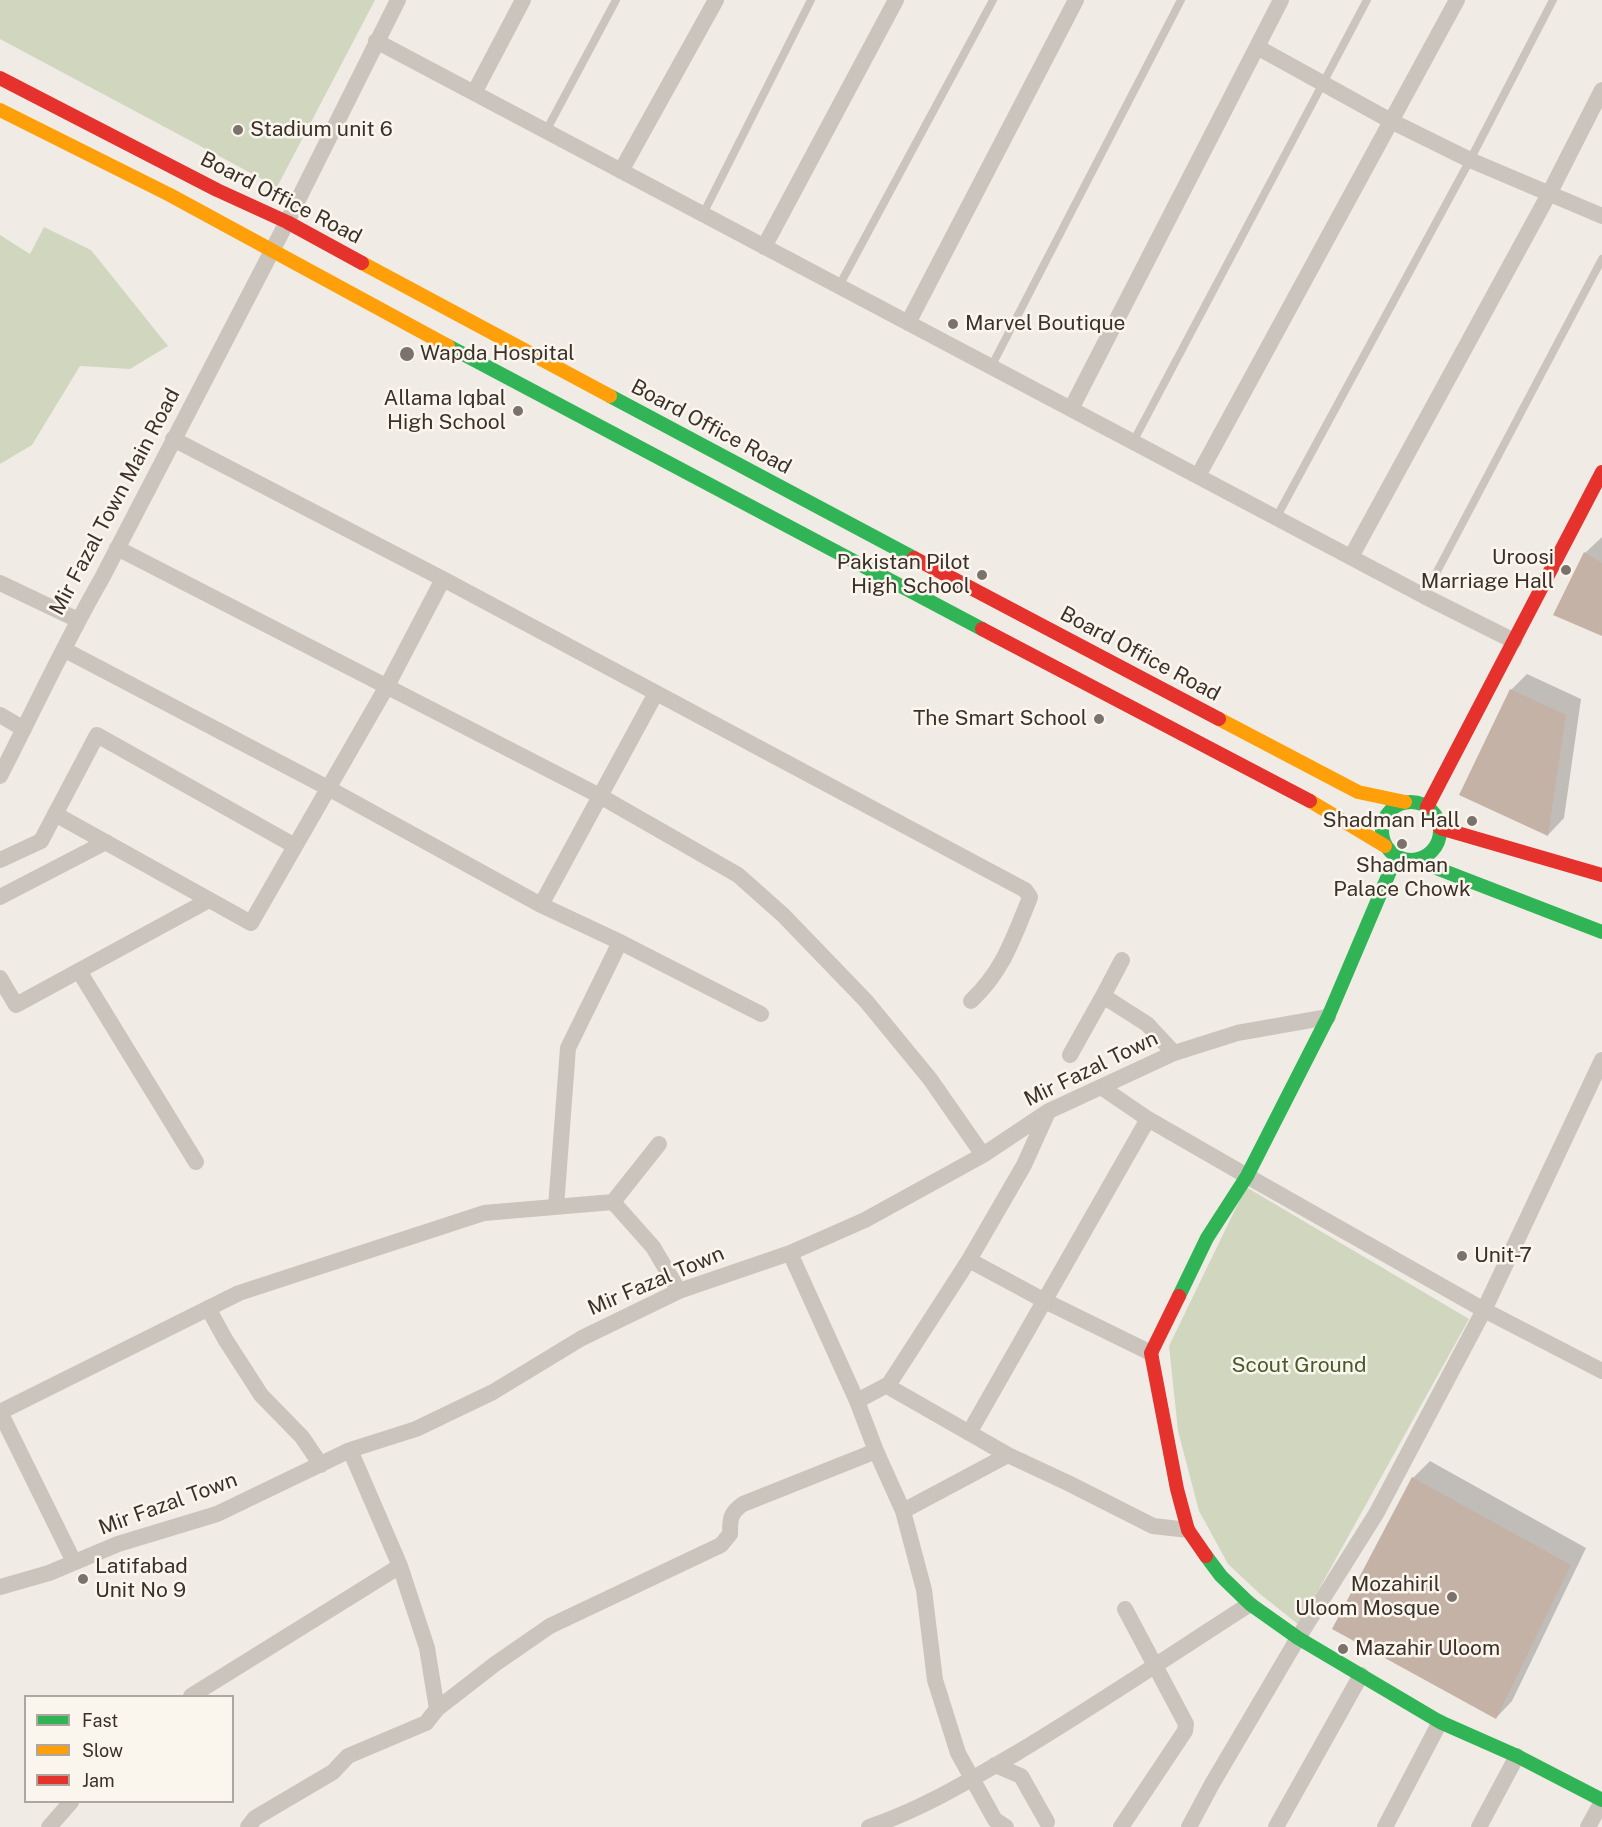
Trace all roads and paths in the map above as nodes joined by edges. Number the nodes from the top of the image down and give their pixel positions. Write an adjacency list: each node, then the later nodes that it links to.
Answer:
1 (398, 0): 14 (street, Mir Fazal Town Main Road)
2 (524, 0): 19 (street)
3 (615, 0): 22 (lane)
4 (716, 0): 24 (street)
5 (811, 0): 26 (lane)
6 (896, 0): 29 (street)
7 (993, 0): 32 (lane)
8 (1076, 0): 33 (street)
9 (1181, 0): 34 (lane)
10 (1281, 0): 15 (street)
11 (1367, 0): 17 (lane)
12 (1457, 0): 21 (street)
13 (1553, 0): 23 (lane)
14 (376, 41): 19 (street); 28 (street, Mir Fazal Town Main Road)
15 (1257, 47): 17 (street); 35 (street)
16 (0, 78): 28 (street, Board Office Road)
17 (1324, 82): 21 (street); 37 (lane)
18 (1602, 90): 25 (street)
19 (474, 93): 22 (street)
20 (0, 110): 30 (street)
21 (1391, 121): 23 (street); 39 (street)
22 (546, 131): 24 (street)
23 (1470, 160): 25 (street); 40 (lane)
24 (621, 171): 26 (street)
25 (1549, 194): 27 (street); 42 (street)
26 (703, 214): 29 (street)
27 (1602, 216)
28 (287, 222): 30 (street, Mir Fazal Town Main Road); 56 (street, Board Office Road)
29 (765, 247): 32 (street)
30 (273, 250): 36 (street, Mir Fazal Town Main Road); 62 (street)
31 (1602, 259): 45 (lane)
32 (839, 286): 33 (street)
33 (908, 323): 34 (street)
34 (992, 367): 35 (street)
35 (1071, 409): 37 (street)
36 (173, 439): 41 (street, Mir Fazal Town Main Road); 43 (street)
37 (1133, 442): 39 (street)
38 (1602, 472): 47 (street)
39 (1198, 476): 40 (street)
40 (1276, 518): 42 (street)
41 (117, 548): 46 (street, Mir Fazal Town Main Road); 49 (street)
42 (1351, 557): 45 (street)
43 (443, 579): 49 (street); 50 (street)
44 (0, 583): 46 (street)
45 (1424, 596): 47 (street)
46 (78, 620): 48 (street, Mir Fazal Town Main Road)
47 (1514, 641): 57 (street)
48 (65, 650): 52 (street, Mir Fazal Town Main Road); 54 (street)
49 (387, 686): 54 (street); 55 (street)
50 (656, 693): 55 (street); 76 (street)
51 (0, 715): 52 (street)
52 (24, 729): 53 (street, Mir Fazal Town Main Road)
53 (0, 776)
54 (328, 788): 61 (street); 69 (street)
55 (600, 796): 69 (street); 86 (street)
56 (1405, 802): 57 (street); 62 (street)
57 (1427, 807): 59 (street)
58 (55, 814): 60 (street); 61 (street); 64 (street)
59 (1440, 828): 65 (street); 66 (street)
60 (106, 842): 67 (street); 68 (street)
61 (295, 846): 68 (street)
62 (1385, 846): 63 (street)
63 (1396, 857): 65 (street); 78 (street)
64 (0, 860)
65 (1418, 861): 70 (street)
66 (1602, 875)
67 (0, 897)
68 (209, 900): 73 (street)
69 (541, 905): 71 (street)
70 (1602, 932)
71 (620, 942): 77 (street); 90 (street)
72 (1122, 960): 75 (street)
73 (79, 971): 74 (street); 87 (street)
74 (0, 978)
75 (1103, 996): 79 (street); 80 (street)
76 (971, 1001)
77 (761, 1014)
78 (1328, 1017): 79 (street, Mir Fazal Town); 88 (street)
79 (1174, 1053): 82 (street, Mir Fazal Town)
80 (1070, 1055)
81 (1602, 1060): 96 (street)
82 (1101, 1087): 83 (street, Mir Fazal Town); 84 (street)
83 (1048, 1111): 86 (street, Mir Fazal Town); 92 (street)
84 (1148, 1119): 88 (street); 94 (street)
85 (659, 1144): 89 (street)
86 (983, 1155): 91 (street, Mir Fazal Town)
87 (196, 1162)
88 (1247, 1176): 96 (street); 97 (street)
89 (613, 1202): 90 (street); 93 (street)
90 (556, 1206): 95 (street)
91 (790, 1253): 93 (street, Mir Fazal Town); 100 (street)
92 (969, 1260): 94 (street); 99 (street)
93 (679, 1291): 103 (street, Mir Fazal Town)
94 (1045, 1301): 97 (street); 102 (street)
95 (208, 1308): 101 (street); 106 (street)
96 (1484, 1310): 98 (street); 114 (street)
97 (1151, 1353): 108 (street)
98 (1602, 1371)
99 (889, 1384): 100 (street); 102 (street)
100 (857, 1401): 104 (street)
101 (0, 1412): 109 (street)
102 (969, 1432): 105 (street)
103 (350, 1450): 106 (street, Mir Fazal Town); 110 (street)
104 (876, 1451): 107 (street); 118 (street)
105 (1008, 1455): 107 (street); 108 (street)
106 (321, 1465): 109 (street, Mir Fazal Town)
107 (903, 1511): 122 (street)
108 (1188, 1530): 112 (street)
109 (74, 1562): 111 (street, Mir Fazal Town)
110 (400, 1566): 117 (street); 118 (street)
111 (0, 1587)
112 (1250, 1604): 114 (street); 115 (street)
113 (1125, 1609): 115 (street)
114 (1298, 1638): 116 (street); 131 (street)
115 (1155, 1665): 121 (street); 130 (street)
116 (1360, 1675): 119 (street); 132 (street)
117 (193, 1695)
118 (437, 1709): 127 (street)
119 (1440, 1722): 120 (street); 133 (street)
120 (1517, 1756): 123 (street); 134 (street)
121 (995, 1766): 122 (street); 125 (street)
122 (972, 1779): 128 (street); 129 (street)
123 (1602, 1801): 135 (street)
124 (70, 1803): 126 (street)
125 (1047, 1822)
126 (49, 1827)
127 (248, 1827)
128 (869, 1827)
129 (1006, 1827)
130 (1121, 1827)
131 (1189, 1827)
132 (1276, 1827)
133 (1385, 1827)
134 (1479, 1827)
135 (1588, 1827)

